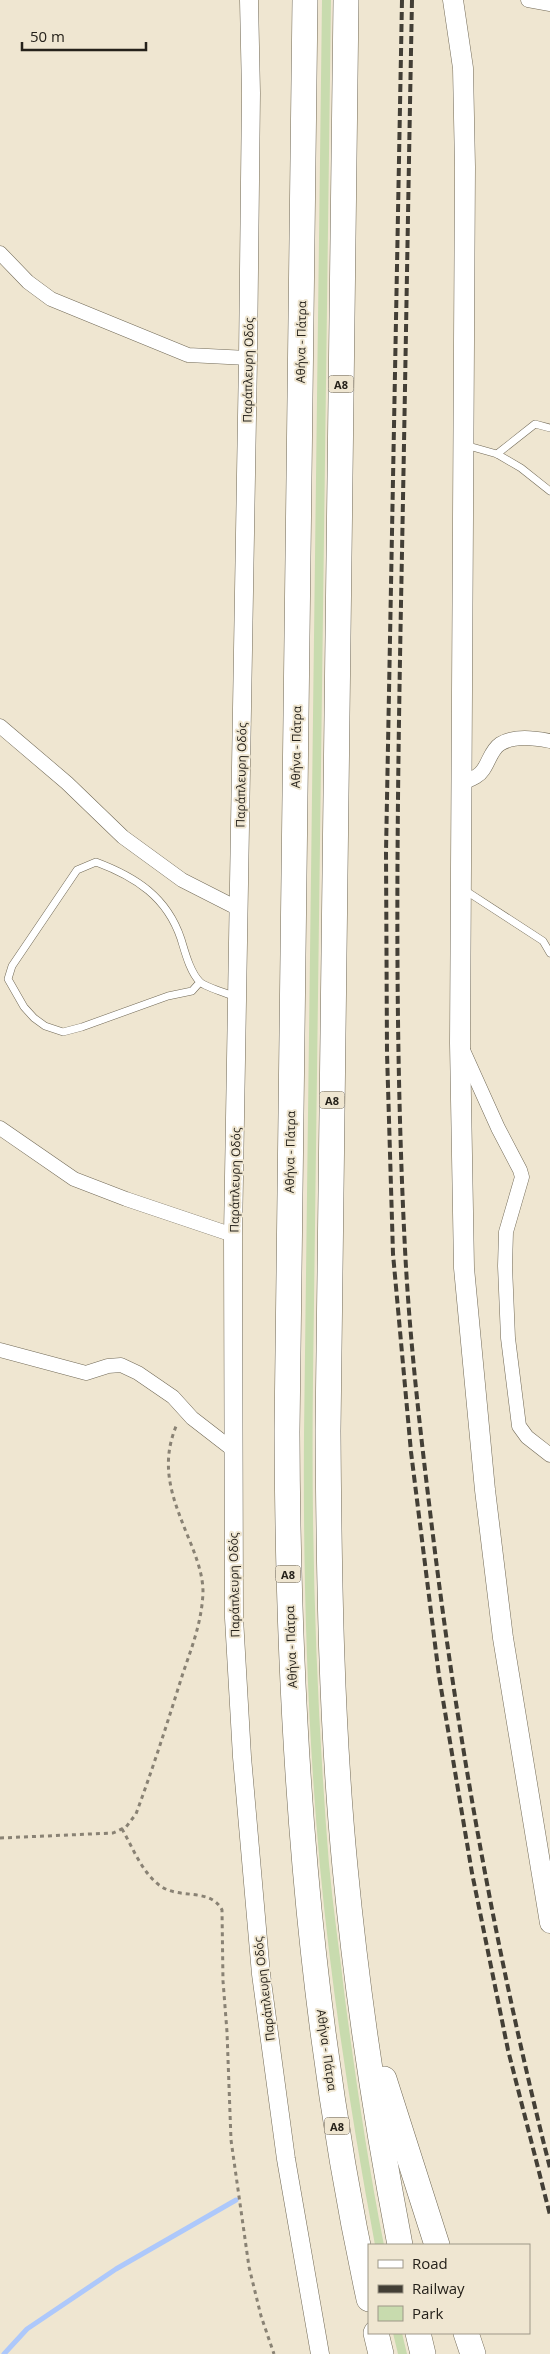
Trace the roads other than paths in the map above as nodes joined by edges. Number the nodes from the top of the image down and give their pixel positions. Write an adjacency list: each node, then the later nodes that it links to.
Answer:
1 (249, 0): 8 (street, Παράπλευρη Οδός)
2 (305, 0): 31 (highway, Αθήνα - Πάτρα / Α8)
3 (346, 0): 28 (highway, Α8)
4 (453, 0): 10 (main road)
5 (528, 0): 6 (street)
6 (550, 4)
7 (0, 253): 8 (street)
8 (248, 358): 17 (street, Παράπλευρη Οδός)
9 (550, 428): 11 (lane)
10 (462, 444): 11 (lane); 15 (main road)
11 (497, 454): 12 (lane)
12 (550, 491)
13 (0, 726): 17 (street)
14 (550, 741): 15 (street)
15 (460, 784): 16 (main road)
16 (460, 888): 18 (lane); 21 (main road)
17 (239, 908): 20 (street, Παράπλευρη Οδός)
18 (550, 954)
19 (200, 982): 19 (lane); 20 (lane)
20 (239, 998): 23 (street, Παράπλευρη Οδός)
21 (460, 1043): 26 (street); 27 (main road)
22 (0, 1128): 23 (street)
23 (233, 1235): 25 (street, Παράπλευρη Οδός)
24 (0, 1350): 25 (street)
25 (232, 1449): 35 (street, Παράπλευρη Οδός)
26 (550, 1455)
27 (550, 1923)
28 (363, 2012): 29 (highway, Α8); 30 (highway)
29 (400, 2244)
30 (437, 2244)
31 (368, 2294)
32 (376, 2334): 36 (highway)
33 (418, 2334): 37 (highway)
34 (466, 2334): 38 (highway)
35 (320, 2354)
36 (381, 2354)
37 (424, 2354)
38 (473, 2354)

